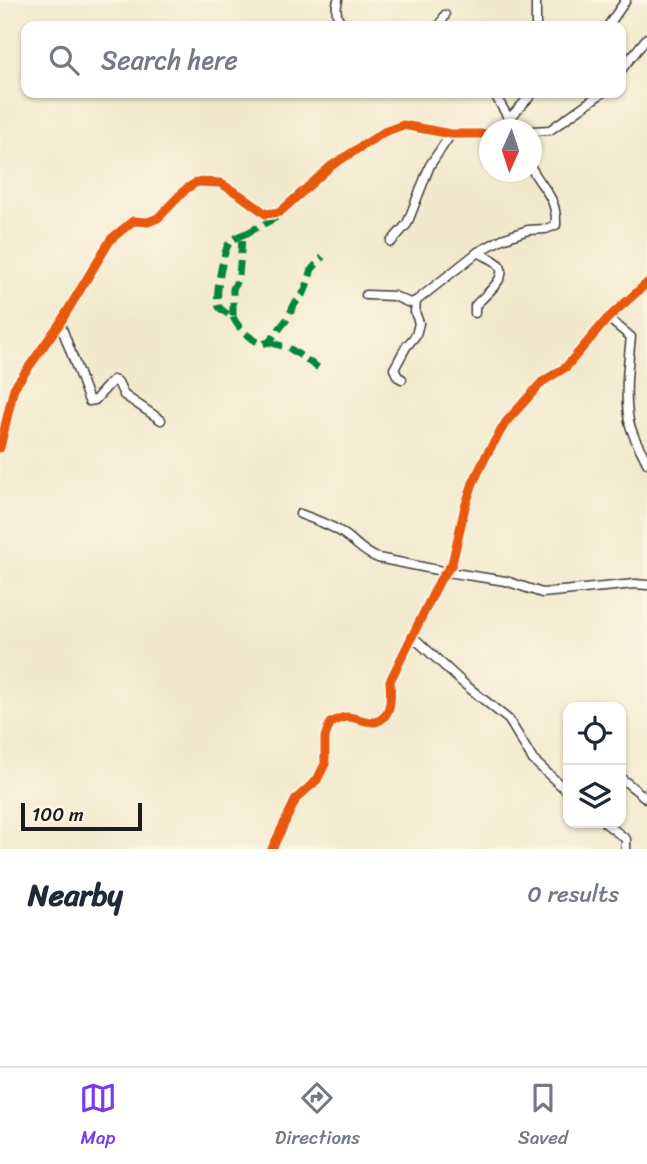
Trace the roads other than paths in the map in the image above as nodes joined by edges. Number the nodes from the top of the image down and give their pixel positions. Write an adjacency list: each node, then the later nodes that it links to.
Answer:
1 (338, 0): 5 (street)
2 (536, 0): 7 (street)
3 (626, 0): 8 (street)
4 (445, 15): 6 (street)
5 (340, 21)
6 (442, 21)
7 (536, 21)
8 (611, 21)
9 (647, 38): 10 (street)
10 (626, 64)
11 (497, 98): 14 (street)
12 (528, 98): 14 (street)
13 (595, 98): 15 (street)
14 (509, 119)
15 (542, 130)
16 (479, 134): 17 (street)
17 (451, 135): 19 (street); 26 (street)
18 (540, 182): 20 (street)
19 (391, 242)
20 (478, 252): 23 (street); 24 (street)
21 (647, 283): 25 (street)
22 (366, 295): 23 (street)
23 (416, 301): 27 (street)
24 (475, 313)
25 (608, 318): 30 (street); 32 (street)
26 (60, 323): 28 (street); 29 (street)
27 (402, 379)
28 (161, 420)
29 (0, 448)
30 (647, 463)
31 (300, 514): 32 (street)
32 (447, 572): 33 (street); 34 (street)
33 (647, 585)
34 (413, 637): 36 (street); 39 (street)
35 (626, 782): 37 (street)
36 (563, 787)
37 (647, 799)
38 (612, 828): 40 (street)
39 (272, 849)
40 (626, 849)

